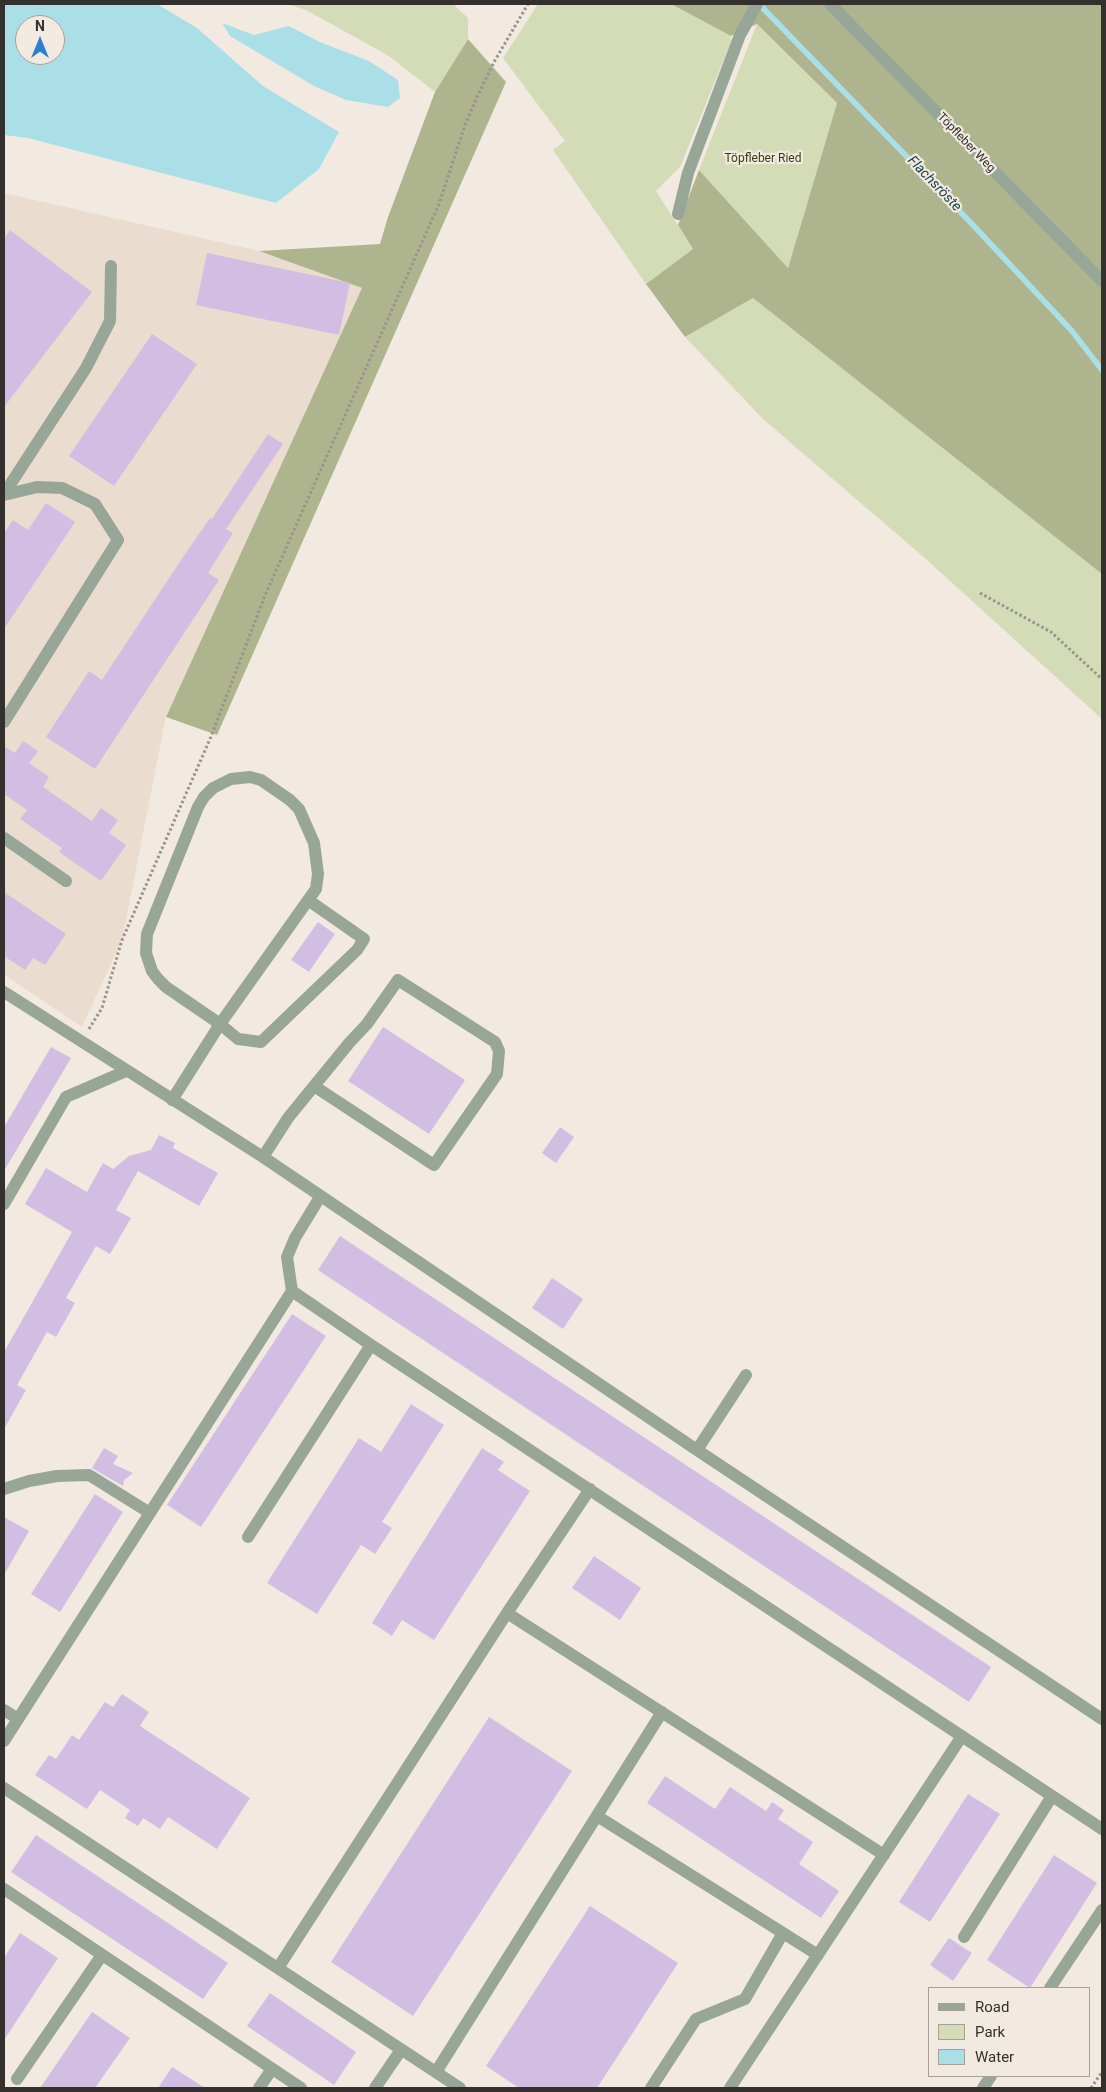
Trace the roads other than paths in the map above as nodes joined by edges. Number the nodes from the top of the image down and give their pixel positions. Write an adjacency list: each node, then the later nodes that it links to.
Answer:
1 (830, 4): 5 (street, Töpfleber Weg)
2 (755, 7): 3 (street)
3 (678, 214)
4 (111, 266): 6 (street)
5 (1102, 281)
6 (4, 494): 7 (street)
7 (4, 722)
8 (4, 838): 9 (street)
9 (66, 881)
10 (308, 900): 12 (street); 12 (street); 12 (street)
11 (4, 992): 13 (street)
12 (220, 1024): 15 (street)
13 (126, 1071): 15 (street); 18 (street)
14 (314, 1086): 14 (street); 16 (street)
15 (172, 1100): 16 (street)
16 (263, 1157): 17 (street)
17 (320, 1197): 19 (street); 22 (street)
18 (4, 1204)
19 (292, 1291): 20 (street); 25 (street)
20 (371, 1345): 24 (street); 26 (street)
21 (746, 1376): 22 (street)
22 (697, 1450): 31 (street)
23 (4, 1489): 25 (street)
24 (590, 1489): 27 (street); 32 (street)
25 (150, 1512): 30 (street)
26 (248, 1537)
27 (507, 1613): 29 (street); 45 (street)
28 (4, 1710): 30 (street)
29 (662, 1712): 36 (street); 38 (street)
30 (18, 1719): 33 (street)
31 (1102, 1719)
32 (962, 1736): 35 (street); 38 (street)
33 (4, 1741)
34 (4, 1788): 45 (street)
35 (1052, 1796): 37 (street); 42 (street)
36 (597, 1816): 41 (street); 49 (street)
37 (1102, 1829)
38 (884, 1854): 44 (street)
39 (4, 1889): 43 (street)
40 (1102, 1910): 46 (street)
41 (783, 1933): 44 (street); 56 (street)
42 (964, 1937)
43 (102, 1955): 48 (street); 51 (street)
44 (818, 1955): 57 (street)
45 (278, 1968): 47 (street)
46 (1051, 1987)
47 (401, 2050): 49 (street); 54 (street)
48 (272, 2069): 52 (street); 53 (street)
49 (436, 2072): 55 (street)
50 (990, 2077): 58 (street)
51 (17, 2080)
52 (259, 2088)
53 (301, 2088)
54 (375, 2088)
55 (460, 2088)
56 (651, 2088)
57 (730, 2088)
58 (983, 2088)

